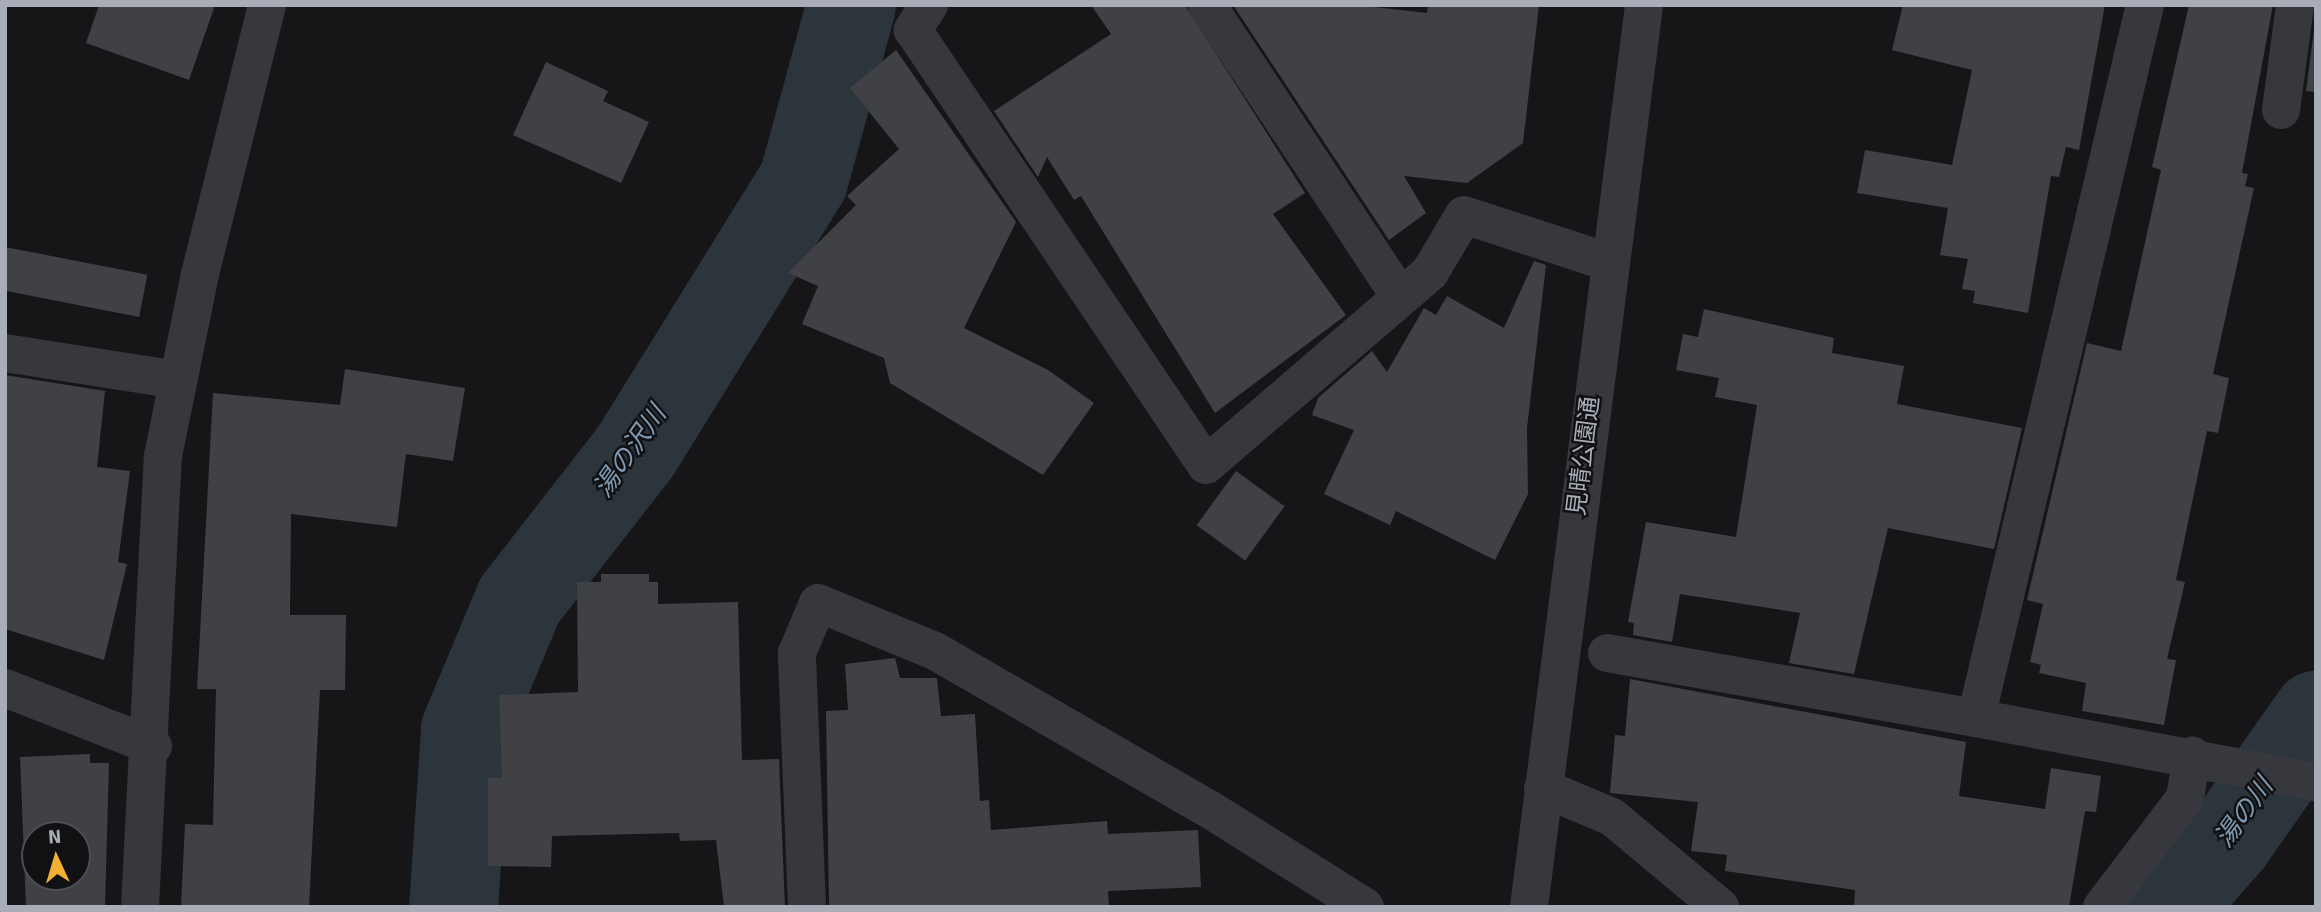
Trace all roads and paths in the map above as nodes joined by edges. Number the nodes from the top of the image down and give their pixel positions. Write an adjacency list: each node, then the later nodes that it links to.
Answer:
1 (267, 5): 11 (street)
2 (929, 5): 9 (street)
3 (1207, 5): 9 (street)
4 (1643, 5): 8 (street, 見晴公園通)
5 (2145, 5): 14 (street)
6 (2295, 5): 7 (street)
7 (2281, 110)
8 (1608, 262): 9 (street); 18 (street, 見晴公園通)
9 (1400, 297)
10 (5, 353): 11 (street)
11 (177, 380): 15 (street)
12 (1607, 653): 14 (street)
13 (5, 688): 15 (street)
14 (1976, 718): 16 (street)
15 (153, 746): 19 (street)
16 (2207, 759): 17 (street); 24 (street)
17 (2316, 782)
18 (1543, 788): 22 (street, 見晴公園通); 23 (street)
19 (140, 907)
20 (807, 907): 21 (street)
21 (1365, 907)
22 (1529, 907)
23 (1720, 907)
24 (2102, 907)

